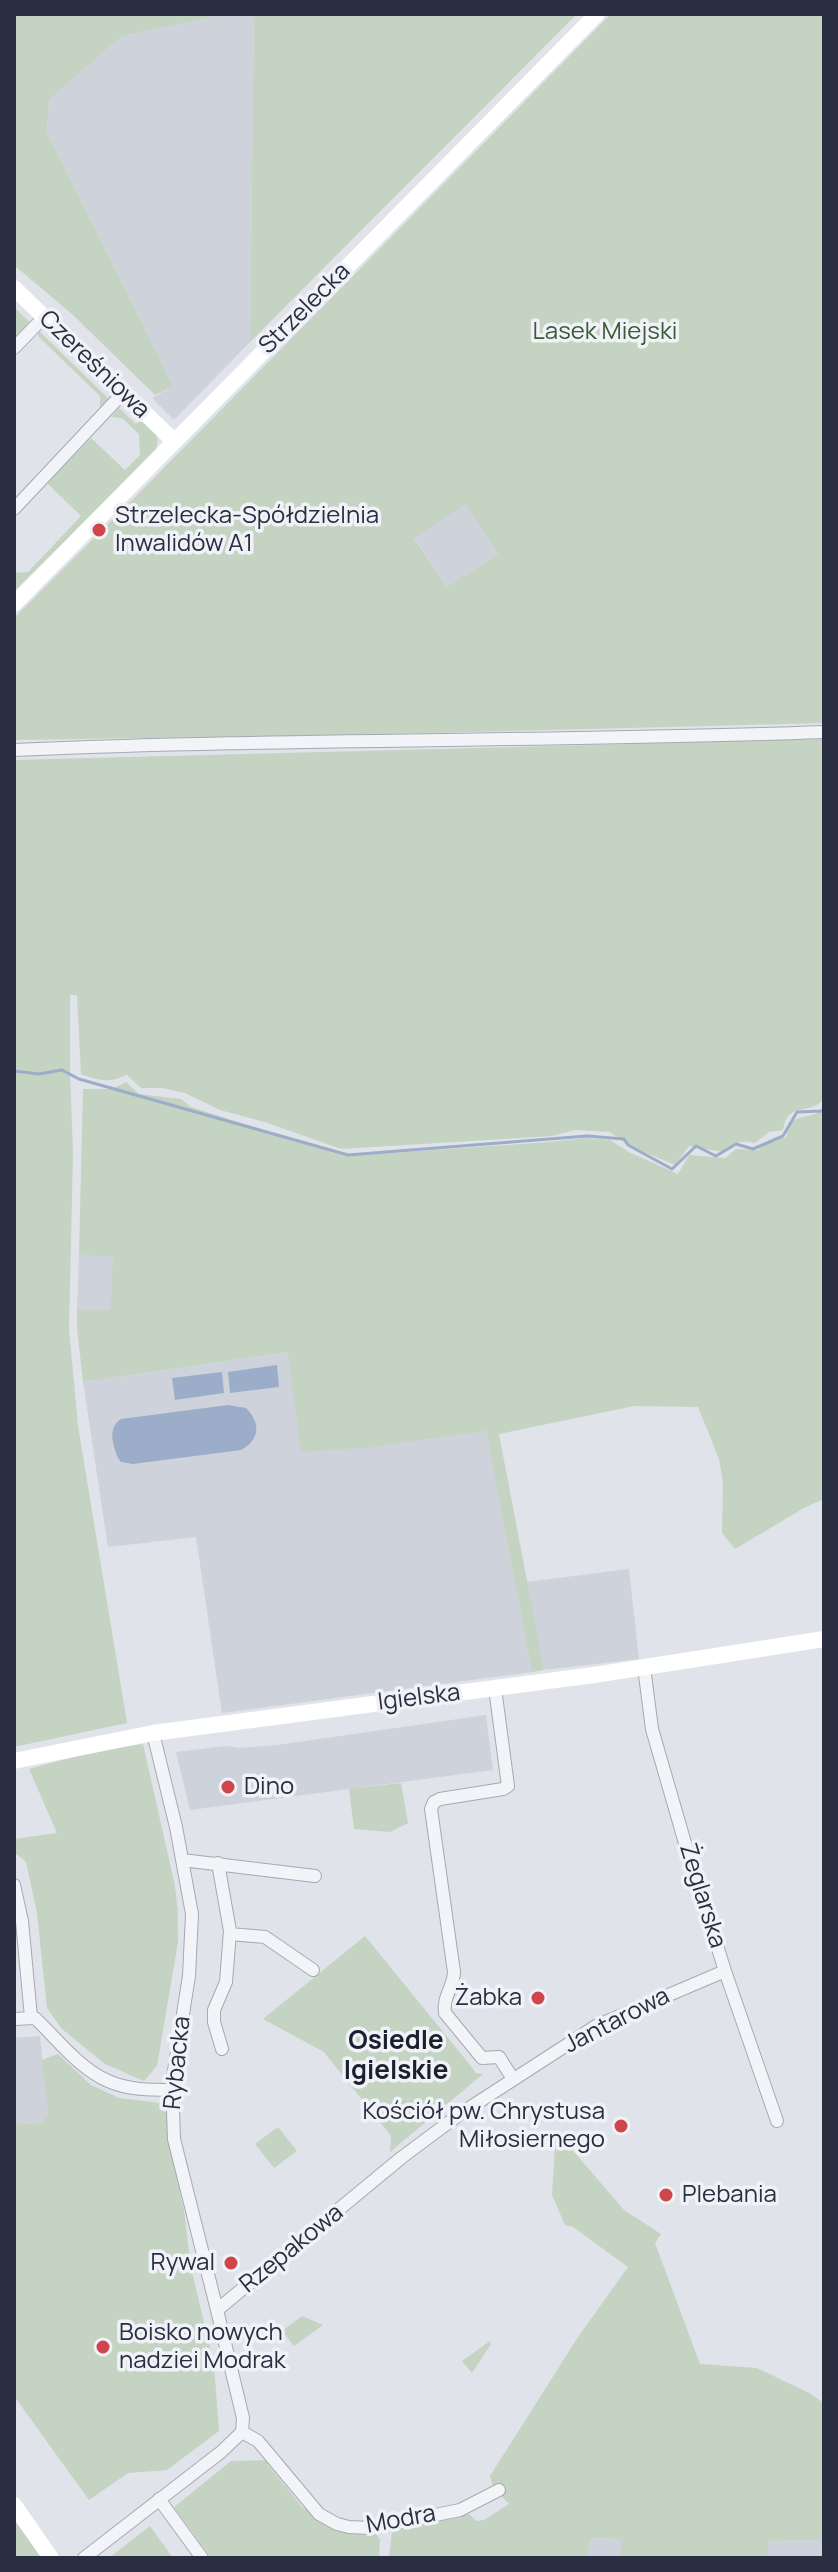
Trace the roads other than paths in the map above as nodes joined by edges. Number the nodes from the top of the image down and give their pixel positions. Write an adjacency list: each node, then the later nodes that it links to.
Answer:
1 (597, 14): 6 (street, Strzelecka)
2 (14, 288): 3 (street, Czereśniowa)
3 (44, 317): 4 (street); 5 (street, Czereśniowa)
4 (14, 348)
5 (123, 393): 6 (street, Czereśniowa); 7 (street)
6 (174, 441): 8 (street, Strzelecka)
7 (14, 509)
8 (14, 604)
9 (824, 732): 10 (street)
10 (14, 750)
11 (824, 1639): 12 (street, Igielska)
12 (644, 1667): 13 (street, Igielska); 22 (street, Żeglarska)
13 (495, 1688): 14 (street, Igielska); 26 (street)
14 (153, 1733): 15 (street, Igielska); 16 (street, Rybacka)
15 (14, 1761)
16 (182, 1860): 17 (street); 27 (street, Rybacka)
17 (218, 1863): 18 (street); 20 (street)
18 (315, 1876)
19 (14, 1885): 23 (street)
20 (230, 1934): 21 (street); 25 (street)
21 (313, 1970)
22 (725, 1971): 26 (street, Jantarowa); 28 (street, Żeglarska)
23 (31, 2017): 24 (street); 27 (street)
24 (14, 2019)
25 (222, 2049)
26 (513, 2079): 29 (street, Rzepakowa)
27 (172, 2090): 29 (street, Rybacka)
28 (777, 2121)
29 (217, 2310): 30 (street, Rzepakowa)
30 (242, 2432): 31 (street, Modra); 32 (street)
31 (499, 2490)
32 (159, 2499): 35 (street); 36 (street)
33 (14, 2505): 34 (street)
34 (51, 2558)
35 (84, 2558)
36 (202, 2558)

